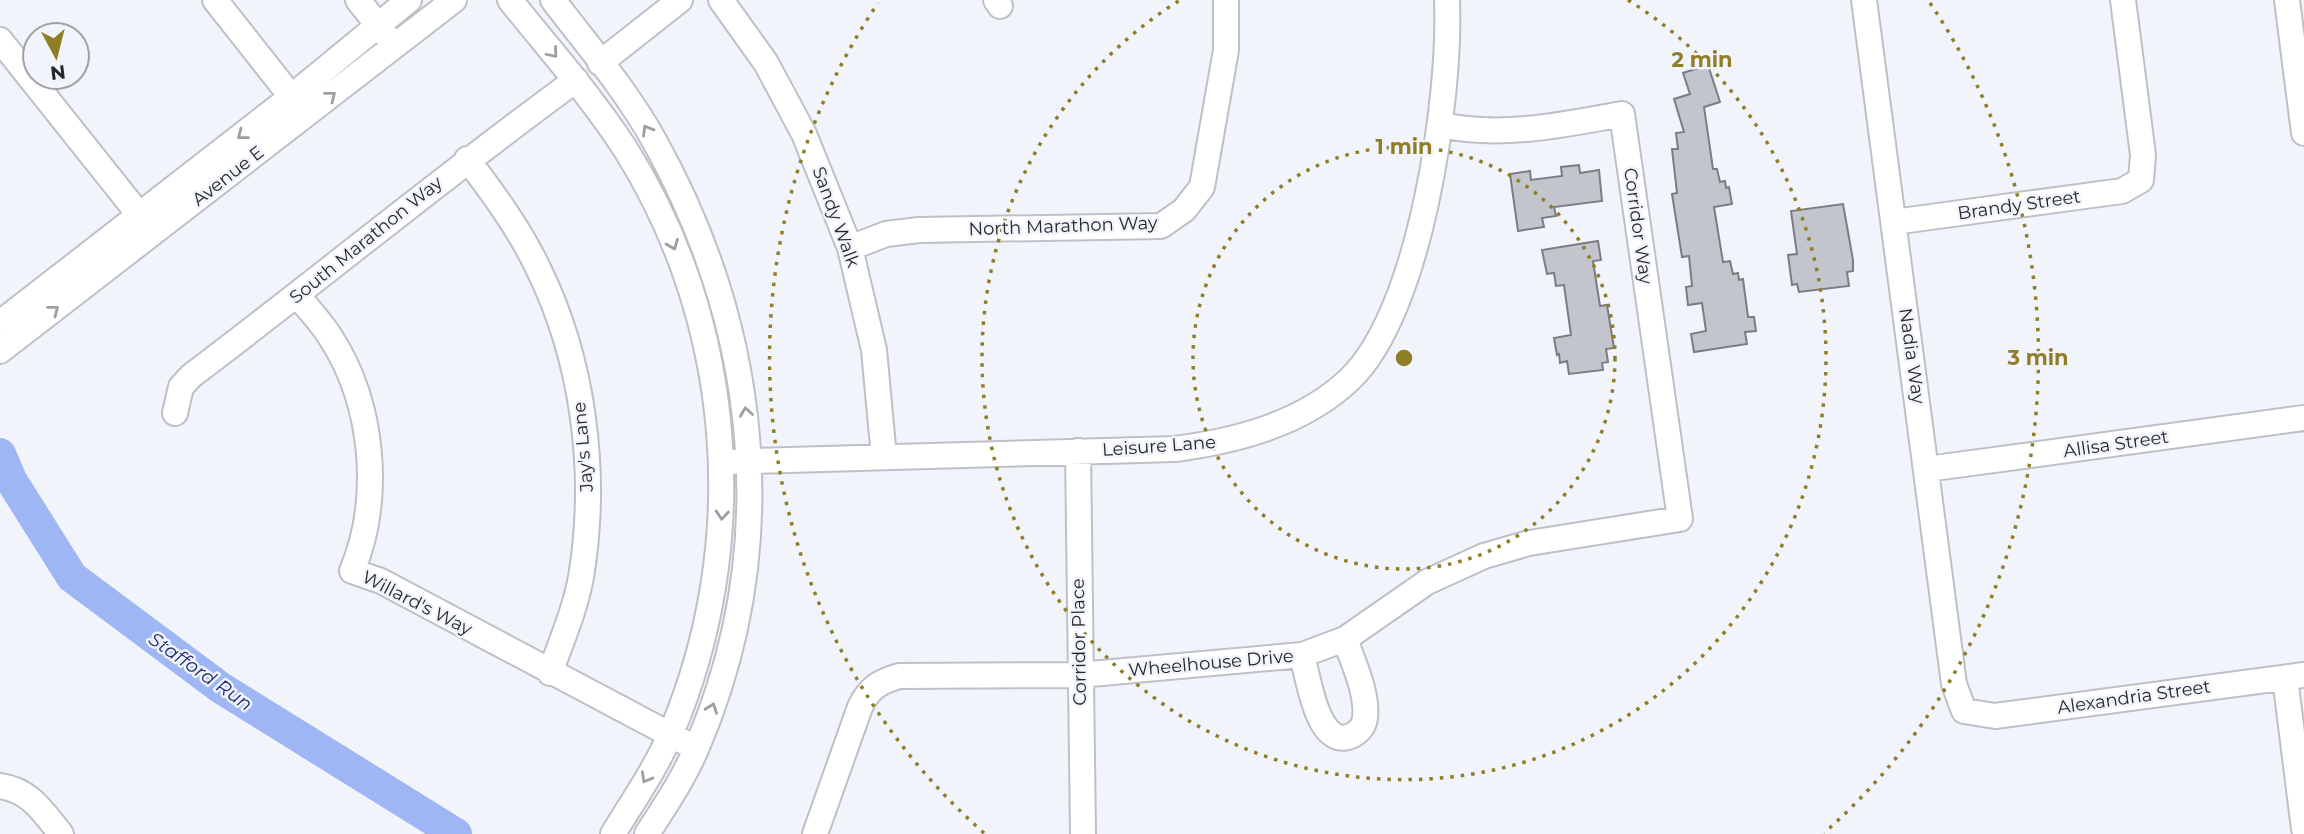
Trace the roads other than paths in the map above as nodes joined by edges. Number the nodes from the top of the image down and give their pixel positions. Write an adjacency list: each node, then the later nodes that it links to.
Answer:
1 (215, 0): 19 (street)
2 (358, 0): 14 (street)
3 (409, 0): 14 (street, Avenue E)
4 (454, 0): 16 (street, Avenue E)
5 (510, 0): 18 (street, one-way to 18)
6 (553, 0): 17 (street)
7 (680, 0): 17 (street)
8 (721, 0): 27 (street, Sandy Walk)
9 (1226, 0): 27 (street, North Marathon Way)
10 (1447, 0): 20 (street, Leisure Lane)
11 (1864, 0): 25 (street, Nadia Way)
12 (2123, 0): 25 (street, Brandy Street)
13 (2287, 0): 21 (street)
14 (378, 26): 16 (street); 19 (street, Avenue E)
15 (0, 40): 26 (street)
16 (394, 47): 19 (street, Avenue E, one-way to 16)
17 (600, 63): 23 (street, one-way to 17)
18 (576, 80): 22 (street, South Marathon Way); 24 (street)
19 (299, 106): 26 (street, Avenue E)
20 (1441, 125): 33 (street, Leisure Lane); 38 (street, Corridor Way)
21 (2304, 133)
22 (467, 159): 28 (street, South Marathon Way); 41 (street, Jay's Lane)
23 (668, 167): 24 (street); 36 (street, one-way to 23)
24 (644, 181): 35 (street, one-way to 35)
25 (1894, 222): 37 (street, Nadia Way)
26 (147, 224): 29 (street, Avenue E); 30 (street, Avenue E, one-way to 26)
27 (850, 248): 34 (street, Sandy Walk)
28 (298, 296): 31 (street, South Marathon Way); 41 (street, Willard's Way)
29 (0, 323)
30 (1, 349)
31 (175, 413)
32 (2304, 418): 37 (street, Allisa Street)
33 (1078, 451): 34 (street, Leisure Lane); 42 (street, Corridor Place)
34 (884, 457): 36 (street, Leisure Lane)
35 (722, 463): 36 (street, Leisure Lane); 45 (street, one-way to 45)
36 (750, 463): 46 (street, one-way to 36)
37 (1927, 469): 44 (street, Nadia Way)
38 (1680, 519): 39 (street, Wheelhouse Drive)
39 (1345, 639): 40 (street, Wheelhouse Drive); 40 (street)
40 (1302, 655): 42 (street, Wheelhouse Drive)
41 (550, 673): 45 (street, Willard's Way)
42 (1079, 675): 52 (street, Wheelhouse Drive); 53 (street, Corridor Place)
43 (2294, 676): 44 (street, Alexandria Street); 48 (street)
44 (1964, 711)
45 (670, 735): 46 (street, Willard's Way); 50 (street, one-way to 50)
46 (697, 748): 51 (street)
47 (0, 786): 49 (street)
48 (2304, 829)
49 (61, 834)
50 (613, 834)
51 (648, 834)
52 (815, 834)
53 (1083, 834)

